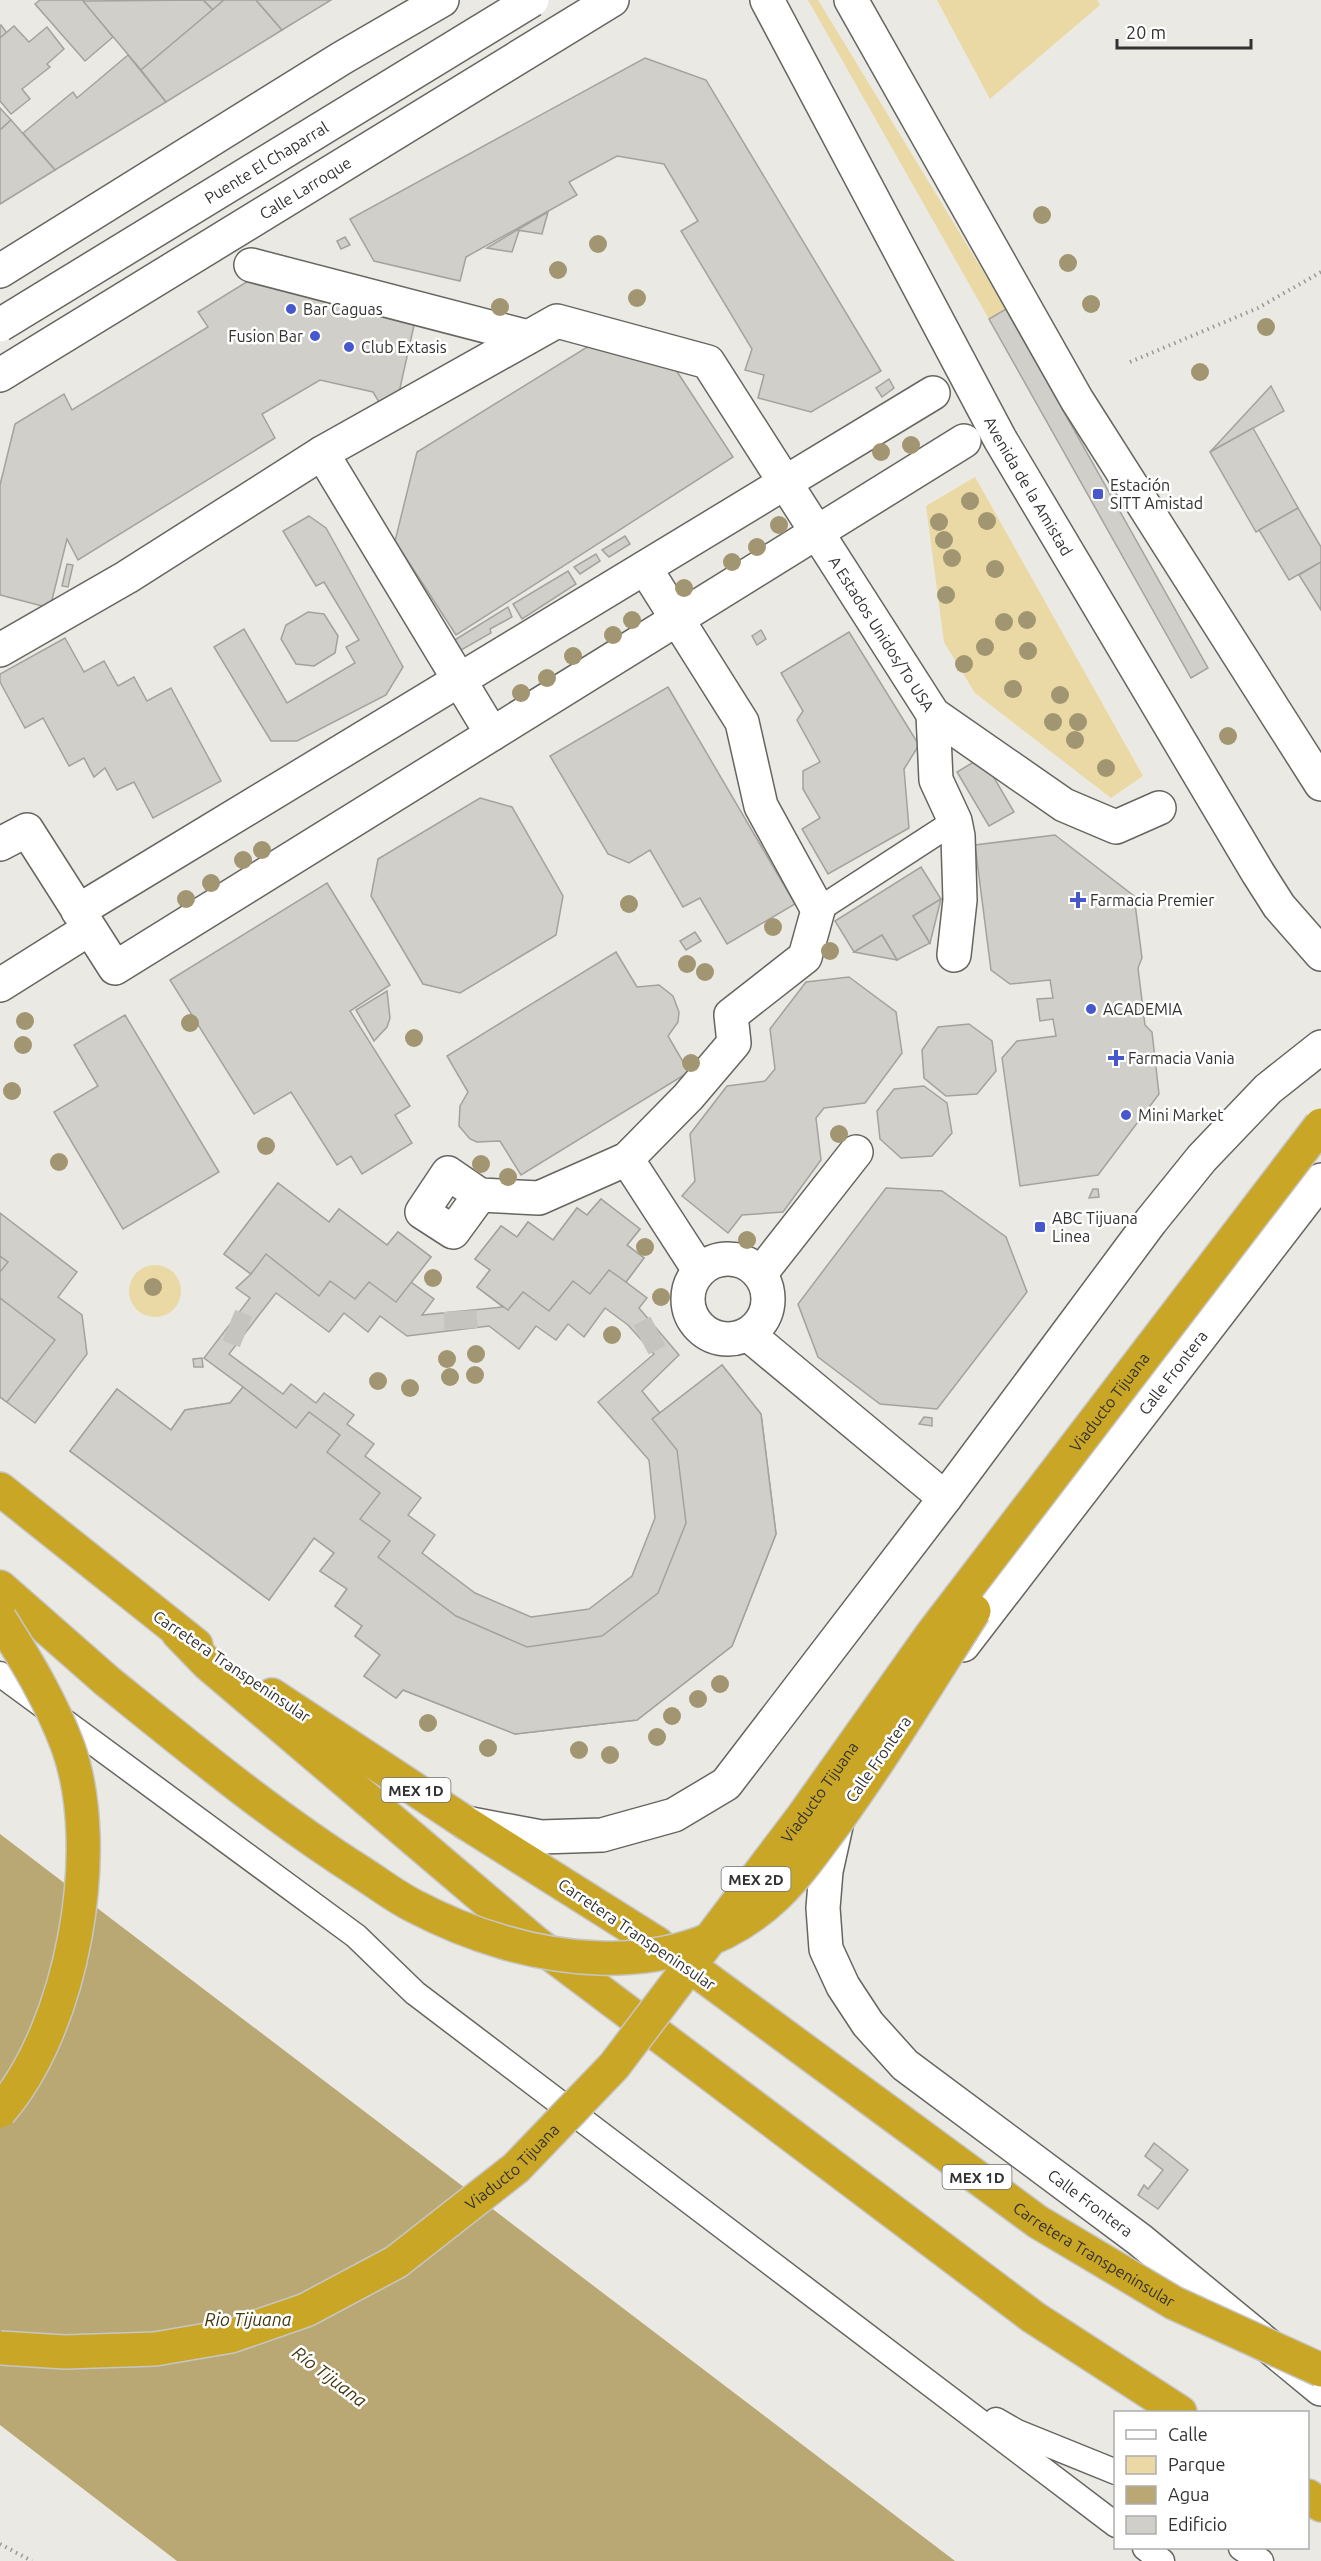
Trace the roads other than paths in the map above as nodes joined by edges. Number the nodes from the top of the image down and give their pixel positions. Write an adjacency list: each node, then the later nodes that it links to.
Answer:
1 (442, 0): 7 (street)
2 (532, 0): 8 (street, Puente El Chaparral, bridge)
3 (612, 0): 10 (street, Calle Larroque)
4 (767, 0): 28 (street, Avenida de la Amistad)
5 (851, 0): 22 (street)
6 (251, 265): 9 (street)
7 (0, 271)
8 (0, 325)
9 (528, 338): 13 (street); 14 (street, A Estados Unidos/To USA)
10 (0, 375)
11 (933, 393): 14 (street)
12 (964, 441): 15 (street)
13 (322, 453): 18 (street); 19 (street)
14 (786, 483): 15 (street, A Estados Unidos/To USA); 16 (street)
15 (818, 533): 17 (street); 20 (street, A Estados Unidos/To USA)
16 (645, 568): 17 (street); 19 (street)
17 (677, 619): 21 (street); 26 (street)
18 (0, 650)
19 (460, 681): 21 (street); 27 (street)
20 (933, 714): 23 (street, A Estados Unidos/To USA); 24 (street)
21 (492, 734): 27 (street)
22 (1321, 784)
23 (1160, 808)
24 (955, 821): 26 (lane); 29 (street)
25 (0, 844): 27 (street)
26 (818, 910): 35 (street)
27 (83, 920): 30 (street)
28 (1321, 954)
29 (954, 955)
30 (0, 985)
31 (1321, 1047): 43 (street)
32 (1321, 1104): 50 (highway, Viaducto Tijuana / MEX 2D, bridge)
33 (1321, 1125): 41 (highway, Viaducto Tijuana / MEX 2D, bridge)
34 (856, 1152): 39 (street)
35 (627, 1159): 37 (street); 38 (street)
36 (1321, 1180): 54 (street, Calle Frontera)
37 (480, 1195)
38 (699, 1270): 39 (street); 40 (street)
39 (761, 1274): 40 (street)
40 (749, 1335): 43 (street)
41 (1092, 1425): 44 (highway, bridge); 51 (highway, Viaducto Tijuana / MEX 2D, bridge)
42 (0, 1489): 46 (highway, Carretera Transpeninsular / MEX 1D)
43 (945, 1498): 48 (street)
44 (0, 1587)
45 (0, 1619): 49 (highway, bridge)
46 (178, 1633): 48 (highway, Carretera Transpeninsular / MEX 1D); 55 (highway)
47 (0, 1674): 53 (lane)
48 (466, 1823): 52 (highway, Carretera Transpeninsular / MEX 1D, bridge)
49 (0, 2111)
50 (0, 2328)
51 (0, 2348)
52 (1321, 2370)
53 (933, 2386): 56 (lane); 57 (lane)
54 (1321, 2389)
55 (1178, 2411)
56 (1114, 2471)
57 (1114, 2523)
58 (1147, 2549): 60 (lane)
59 (1243, 2549): 61 (lane)
60 (1162, 2561)
61 (1261, 2561)

